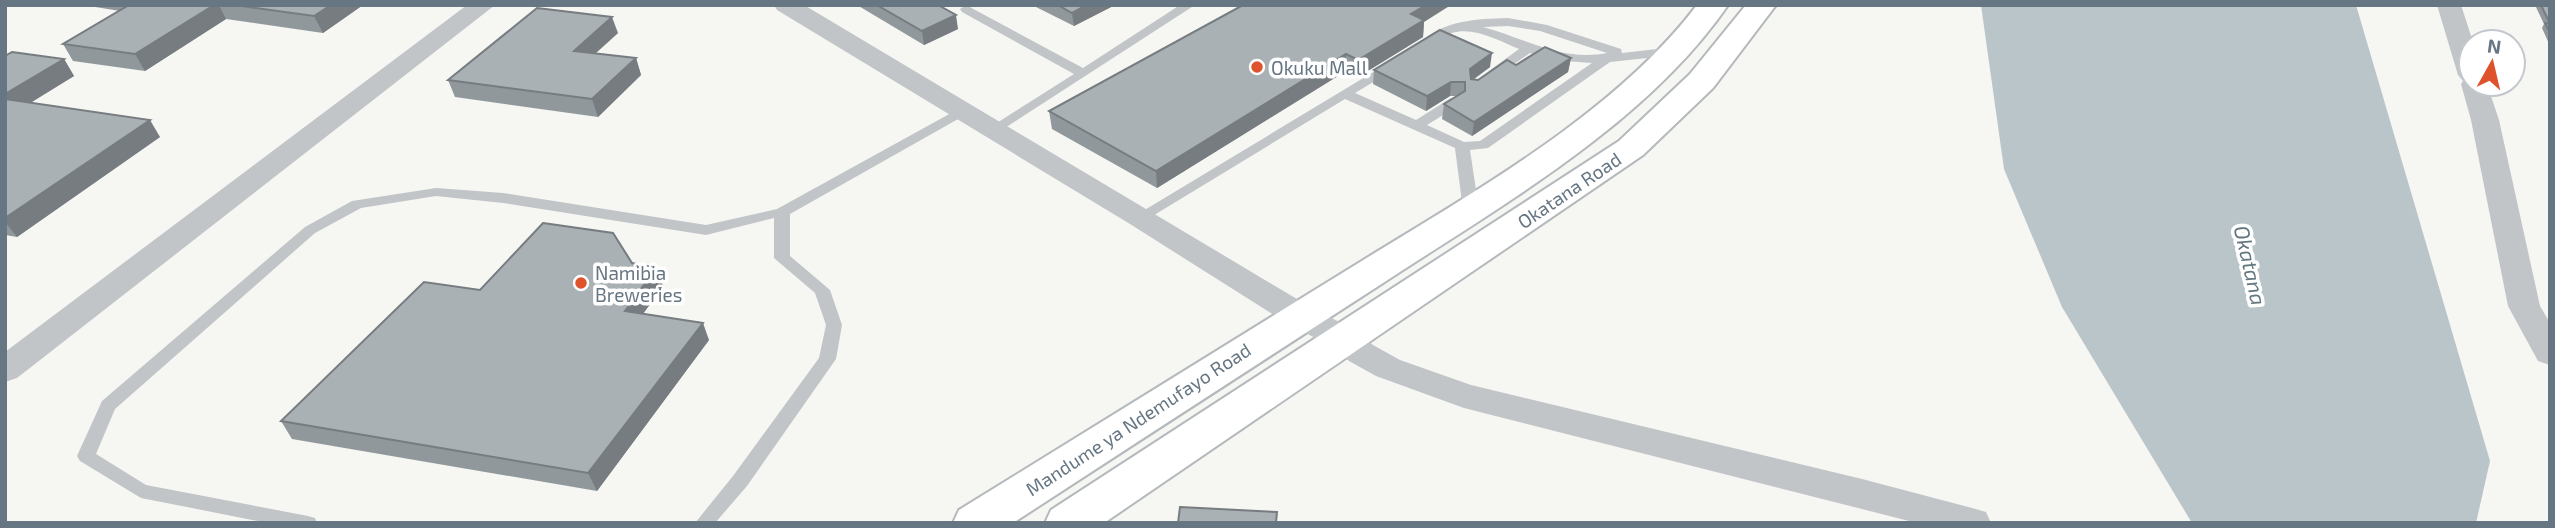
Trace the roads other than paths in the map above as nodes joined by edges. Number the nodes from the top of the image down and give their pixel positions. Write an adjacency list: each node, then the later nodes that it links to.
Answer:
1 (483, 5): 29 (street)
2 (786, 5): 19 (street)
3 (1189, 5): 14 (lane)
4 (1713, 5): 11 (main road, Okatana Road)
5 (1761, 5): 27 (main road, Okatana Road)
6 (2449, 5): 9 (street)
7 (966, 9): 14 (lane)
8 (1460, 27): 10 (lane); 12 (lane); 16 (lane)
9 (2457, 30)
10 (1529, 48): 13 (lane); 15 (lane)
11 (1678, 50): 12 (lane); 23 (main road, Okatana Road)
12 (1631, 56): 13 (lane)
13 (1608, 57): 22 (lane)
14 (1082, 73): 21 (lane)
15 (1486, 80)
16 (1345, 94): 20 (lane); 25 (lane)
17 (2478, 98): 28 (street)
18 (1457, 100): 20 (lane)
19 (962, 111): 21 (street); 24 (lane)
20 (1416, 126): 22 (lane)
21 (994, 131): 25 (street)
22 (1462, 146): 23 (lane)
23 (1472, 210): 26 (main road, Okatana Road)
24 (782, 212): 31 (lane); 32 (lane)
25 (1141, 217): 26 (street)
26 (1300, 316): 27 (street); 33 (main road, Mandume ya Ndemufayo Road)
27 (1345, 339): 30 (street); 34 (main road)
28 (2546, 343)
29 (5, 370)
30 (1962, 521)
31 (308, 523)
32 (704, 523)
33 (976, 523)
34 (1068, 523)

